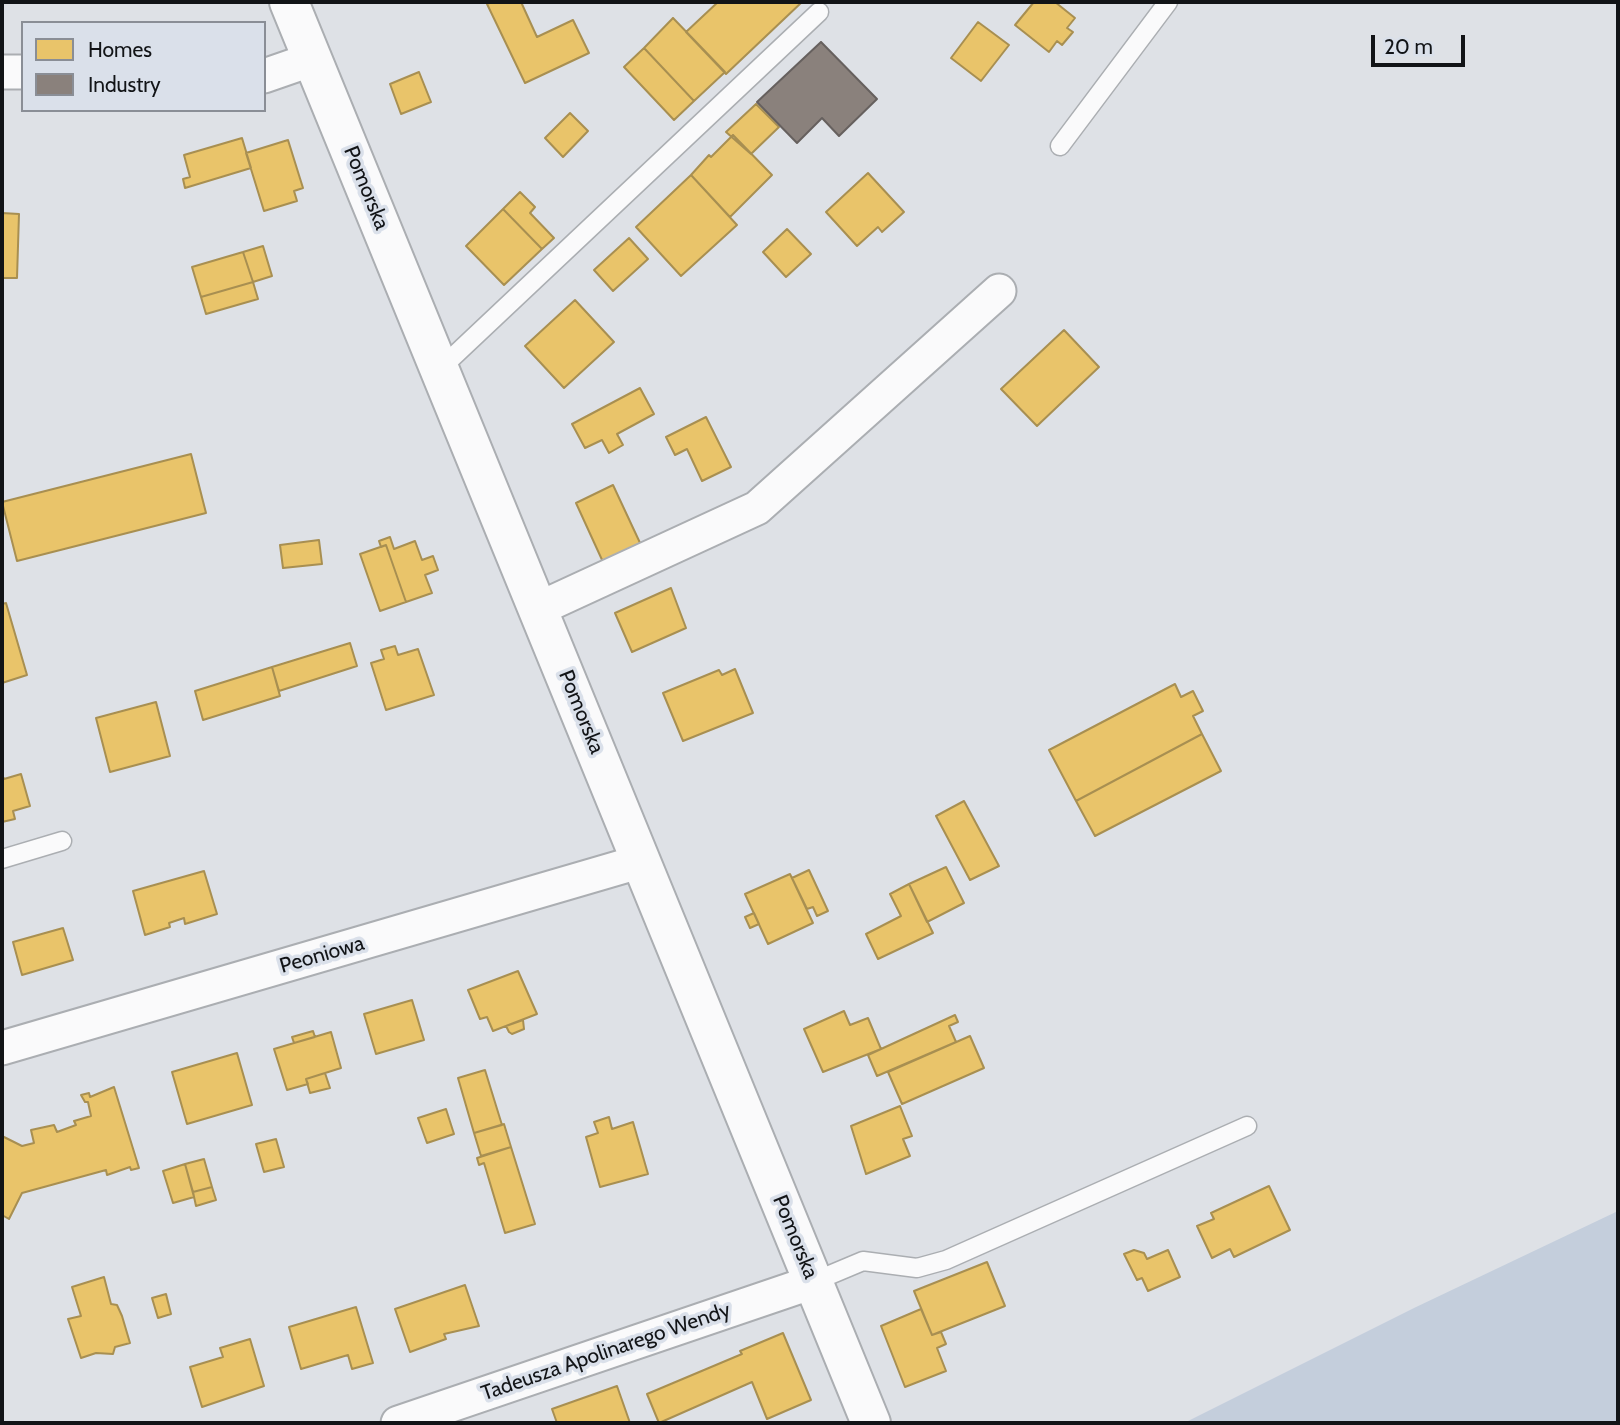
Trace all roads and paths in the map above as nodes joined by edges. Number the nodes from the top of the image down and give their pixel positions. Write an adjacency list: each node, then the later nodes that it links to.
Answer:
1 (289, 2): 4 (street, Pomorska)
2 (1168, 2): 8 (lane)
3 (819, 12): 10 (lane)
4 (313, 59): 7 (street); 10 (street, Pomorska)
5 (2, 72): 6 (street)
6 (21, 72)
7 (266, 75)
8 (1060, 146)
9 (999, 291): 11 (street)
10 (440, 369): 11 (street, Pomorska)
11 (538, 609): 14 (street, Pomorska)
12 (62, 841): 13 (lane)
13 (2, 859)
14 (642, 861): 15 (street, Peoniowa); 17 (street, Pomorska)
15 (2, 1048)
16 (1247, 1126): 17 (lane)
17 (813, 1282): 18 (street, Tadeusza Apolinarego Wendy); 19 (street, Pomorska)
18 (398, 1423)
19 (871, 1423)

